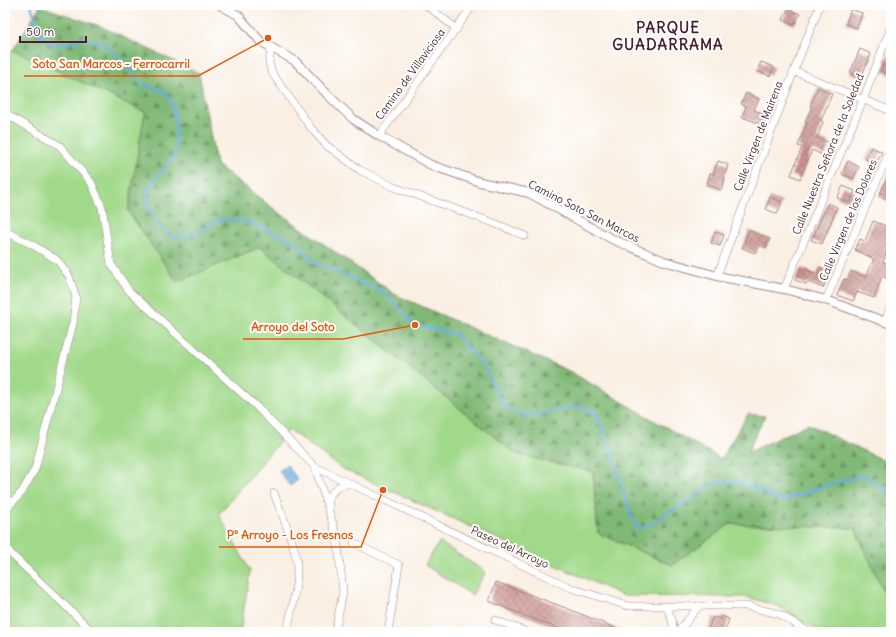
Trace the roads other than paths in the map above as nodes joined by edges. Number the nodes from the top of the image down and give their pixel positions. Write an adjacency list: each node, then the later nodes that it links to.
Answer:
1 (220, 5): 7 (street, Camino Soto San Marcos)
2 (426, 5): 6 (street)
3 (473, 5): 6 (street, Camino de Villaviciosa)
4 (820, 5): 8 (street, Calle Virgen de Mairena)
5 (891, 27): 9 (street, Calle Nuestra Señora de la Soledad)
6 (456, 29): 12 (street, Camino de Villaviciosa)
7 (271, 48): 12 (street, Camino Soto San Marcos); 15 (street)
8 (794, 71): 9 (street); 16 (street, Calle Virgen de Mairena)
9 (863, 100): 10 (street); 17 (street, Calle Nuestra Señora de la Soledad)
10 (891, 111)
11 (5, 114): 21 (street, Paseo del Arroyo)
12 (379, 136): 16 (street, Camino Soto San Marcos)
13 (891, 148): 18 (street, Calle Virgen de los Dolores)
14 (5, 232): 24 (street)
15 (525, 236)
16 (717, 276): 17 (street, Camino Soto San Marcos)
17 (784, 289): 18 (street, Camino Soto San Marcos)
18 (826, 300): 20 (street, Camino Soto San Marcos)
19 (891, 305): 20 (street)
20 (888, 323)
21 (315, 467): 22 (street, Paseo del Arroyo); 25 (street)
22 (352, 484): 25 (street); 29 (street, Paseo del Arroyo)
23 (274, 493): 33 (street)
24 (5, 510)
25 (330, 516): 34 (street)
26 (354, 543): 35 (street)
27 (5, 545): 32 (street)
28 (699, 606): 29 (street, Paseo del Arroyo); 31 (street, Paseo del Arroyo); 38 (street)
29 (667, 607): 37 (street)
30 (495, 620): 36 (street)
31 (789, 620): 39 (street); 40 (street, Paseo del Arroyo)
32 (94, 632)
33 (287, 632)
34 (335, 632)
35 (388, 632)
36 (527, 632)
37 (674, 632)
38 (678, 632)
39 (800, 632)
40 (809, 632)

